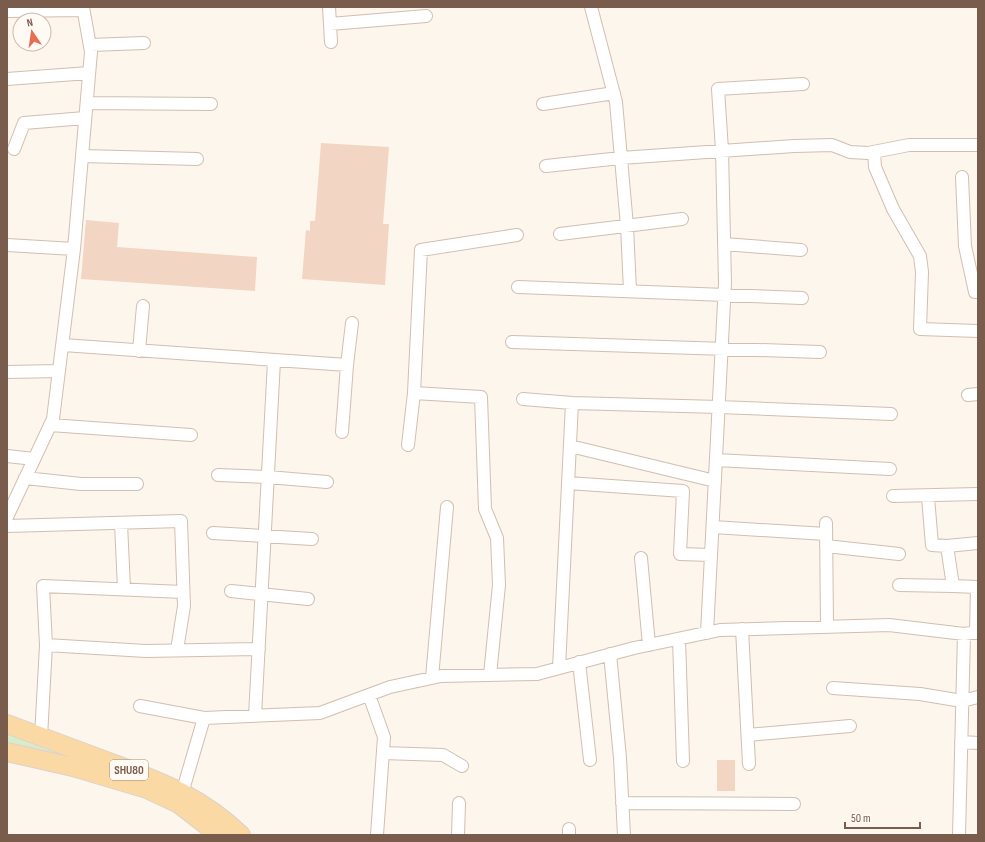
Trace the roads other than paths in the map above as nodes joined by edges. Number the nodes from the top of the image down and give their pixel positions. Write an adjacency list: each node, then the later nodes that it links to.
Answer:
1 (329, 7): 6 (street)
2 (591, 7): 13 (street)
3 (83, 8): 4 (street); 9 (street)
4 (7, 11)
5 (426, 16): 6 (street)
6 (330, 24): 7 (street)
7 (331, 42)
8 (144, 44): 9 (street)
9 (90, 45): 10 (street)
10 (89, 73): 11 (street); 14 (street)
11 (7, 79)
12 (803, 84): 20 (street)
13 (614, 93): 16 (street); 23 (street)
14 (87, 104): 15 (street); 17 (street)
15 (211, 104)
16 (543, 104)
17 (85, 118): 19 (street); 22 (street)
18 (978, 145): 21 (street)
19 (14, 149)
20 (722, 150): 21 (street); 23 (street); 31 (street)
21 (874, 152): 42 (street)
22 (82, 156): 24 (street); 33 (street)
23 (621, 158): 25 (street); 28 (street)
24 (197, 159)
25 (546, 166)
26 (962, 177): 37 (street)
27 (682, 219): 28 (street)
28 (627, 226): 29 (street); 36 (street)
29 (560, 234)
30 (517, 235): 52 (street)
31 (724, 244): 34 (street); 38 (street)
32 (7, 245): 33 (street)
33 (74, 249): 44 (street)
34 (801, 250)
35 (518, 287): 36 (street)
36 (630, 291): 38 (street)
37 (978, 292)
38 (724, 295): 39 (street); 45 (street)
39 (802, 298)
40 (143, 306): 46 (street)
41 (352, 323): 49 (street)
42 (978, 331)
43 (512, 342): 45 (street)
44 (62, 345): 46 (street); 50 (street)
45 (722, 349): 47 (street); 55 (street)
46 (139, 350): 48 (street)
47 (820, 352)
48 (274, 361): 49 (street); 67 (street)
49 (347, 365): 58 (street)
50 (59, 371): 51 (street); 57 (street)
51 (7, 372)
52 (414, 393): 60 (street); 110 (street)
53 (523, 399): 54 (street)
54 (572, 403): 55 (street); 61 (street)
55 (719, 407): 56 (street); 64 (street)
56 (891, 414)
57 (50, 425): 59 (street); 63 (street)
58 (342, 432)
59 (191, 434)
60 (408, 445)
61 (570, 446): 69 (street); 71 (street)
62 (7, 456): 63 (street)
63 (34, 459): 68 (street)
64 (716, 460): 65 (street); 69 (street)
65 (890, 469)
66 (218, 475): 67 (street)
67 (268, 477): 70 (street); 83 (street)
68 (25, 478): 72 (street); 77 (street)
69 (715, 481): 80 (street)
70 (327, 482)
71 (568, 483): 87 (street); 109 (street)
72 (137, 484)
73 (978, 494): 75 (street)
74 (893, 496): 75 (street)
75 (928, 497): 86 (street)
76 (447, 508): 111 (street)
77 (7, 517)
78 (121, 523): 79 (street); 92 (street); 94 (street)
79 (7, 526)
80 (712, 527): 82 (street); 87 (street)
81 (213, 532): 83 (street)
82 (826, 534): 88 (street); 97 (street)
83 (265, 536): 84 (street); 95 (street)
84 (312, 539)
85 (978, 543): 86 (street)
86 (947, 546): 91 (street)
87 (711, 554): 100 (street)
88 (900, 554)
89 (641, 558): 104 (street)
90 (899, 585): 91 (street)
91 (953, 586): 99 (street)
92 (124, 589): 94 (street); 103 (street)
93 (231, 591): 95 (street)
94 (184, 592): 106 (street)
95 (262, 595): 96 (street); 105 (street)
96 (308, 599)
97 (827, 626): 98 (street); 101 (street)
98 (742, 629): 100 (street); 121 (street)
99 (977, 632): 101 (street)
100 (707, 633): 102 (street)
101 (964, 634): 115 (street)
102 (679, 639): 104 (street); 128 (street)
103 (46, 645): 106 (street); 122 (street)
104 (649, 645): 107 (street)
105 (259, 648): 106 (street); 117 (street)
106 (177, 650)
107 (610, 654): 108 (street); 132 (street)
108 (579, 662): 109 (street); 127 (street)
109 (558, 668): 110 (street)
110 (490, 675): 111 (street)
111 (432, 678): 113 (street)
112 (833, 688): 115 (street)
113 (368, 695): 117 (street); 126 (street)
114 (978, 697): 115 (street)
115 (962, 701): 123 (street)
116 (140, 706): 118 (street)
117 (255, 716): 118 (street)
118 (204, 718): 131 (street)
119 (7, 724): 122 (main road, SHU80)
120 (850, 726): 121 (street)
121 (748, 735): 129 (street)
122 (41, 737): 131 (main road, SHU80)
123 (961, 742): 124 (street); 140 (street)
124 (978, 743)
125 (7, 752): 131 (main road, SHU80)
126 (383, 753): 130 (street); 137 (street)
127 (590, 760)
128 (683, 761)
129 (749, 764)
130 (462, 766)
131 (180, 798): 135 (main road, SHU80); 136 (main road, SHU80)
132 (622, 802): 134 (street); 139 (street)
133 (459, 803): 138 (street)
134 (794, 804)
135 (214, 833)
136 (241, 835)
137 (377, 835)
138 (458, 835)
139 (624, 835)
140 (958, 835)

